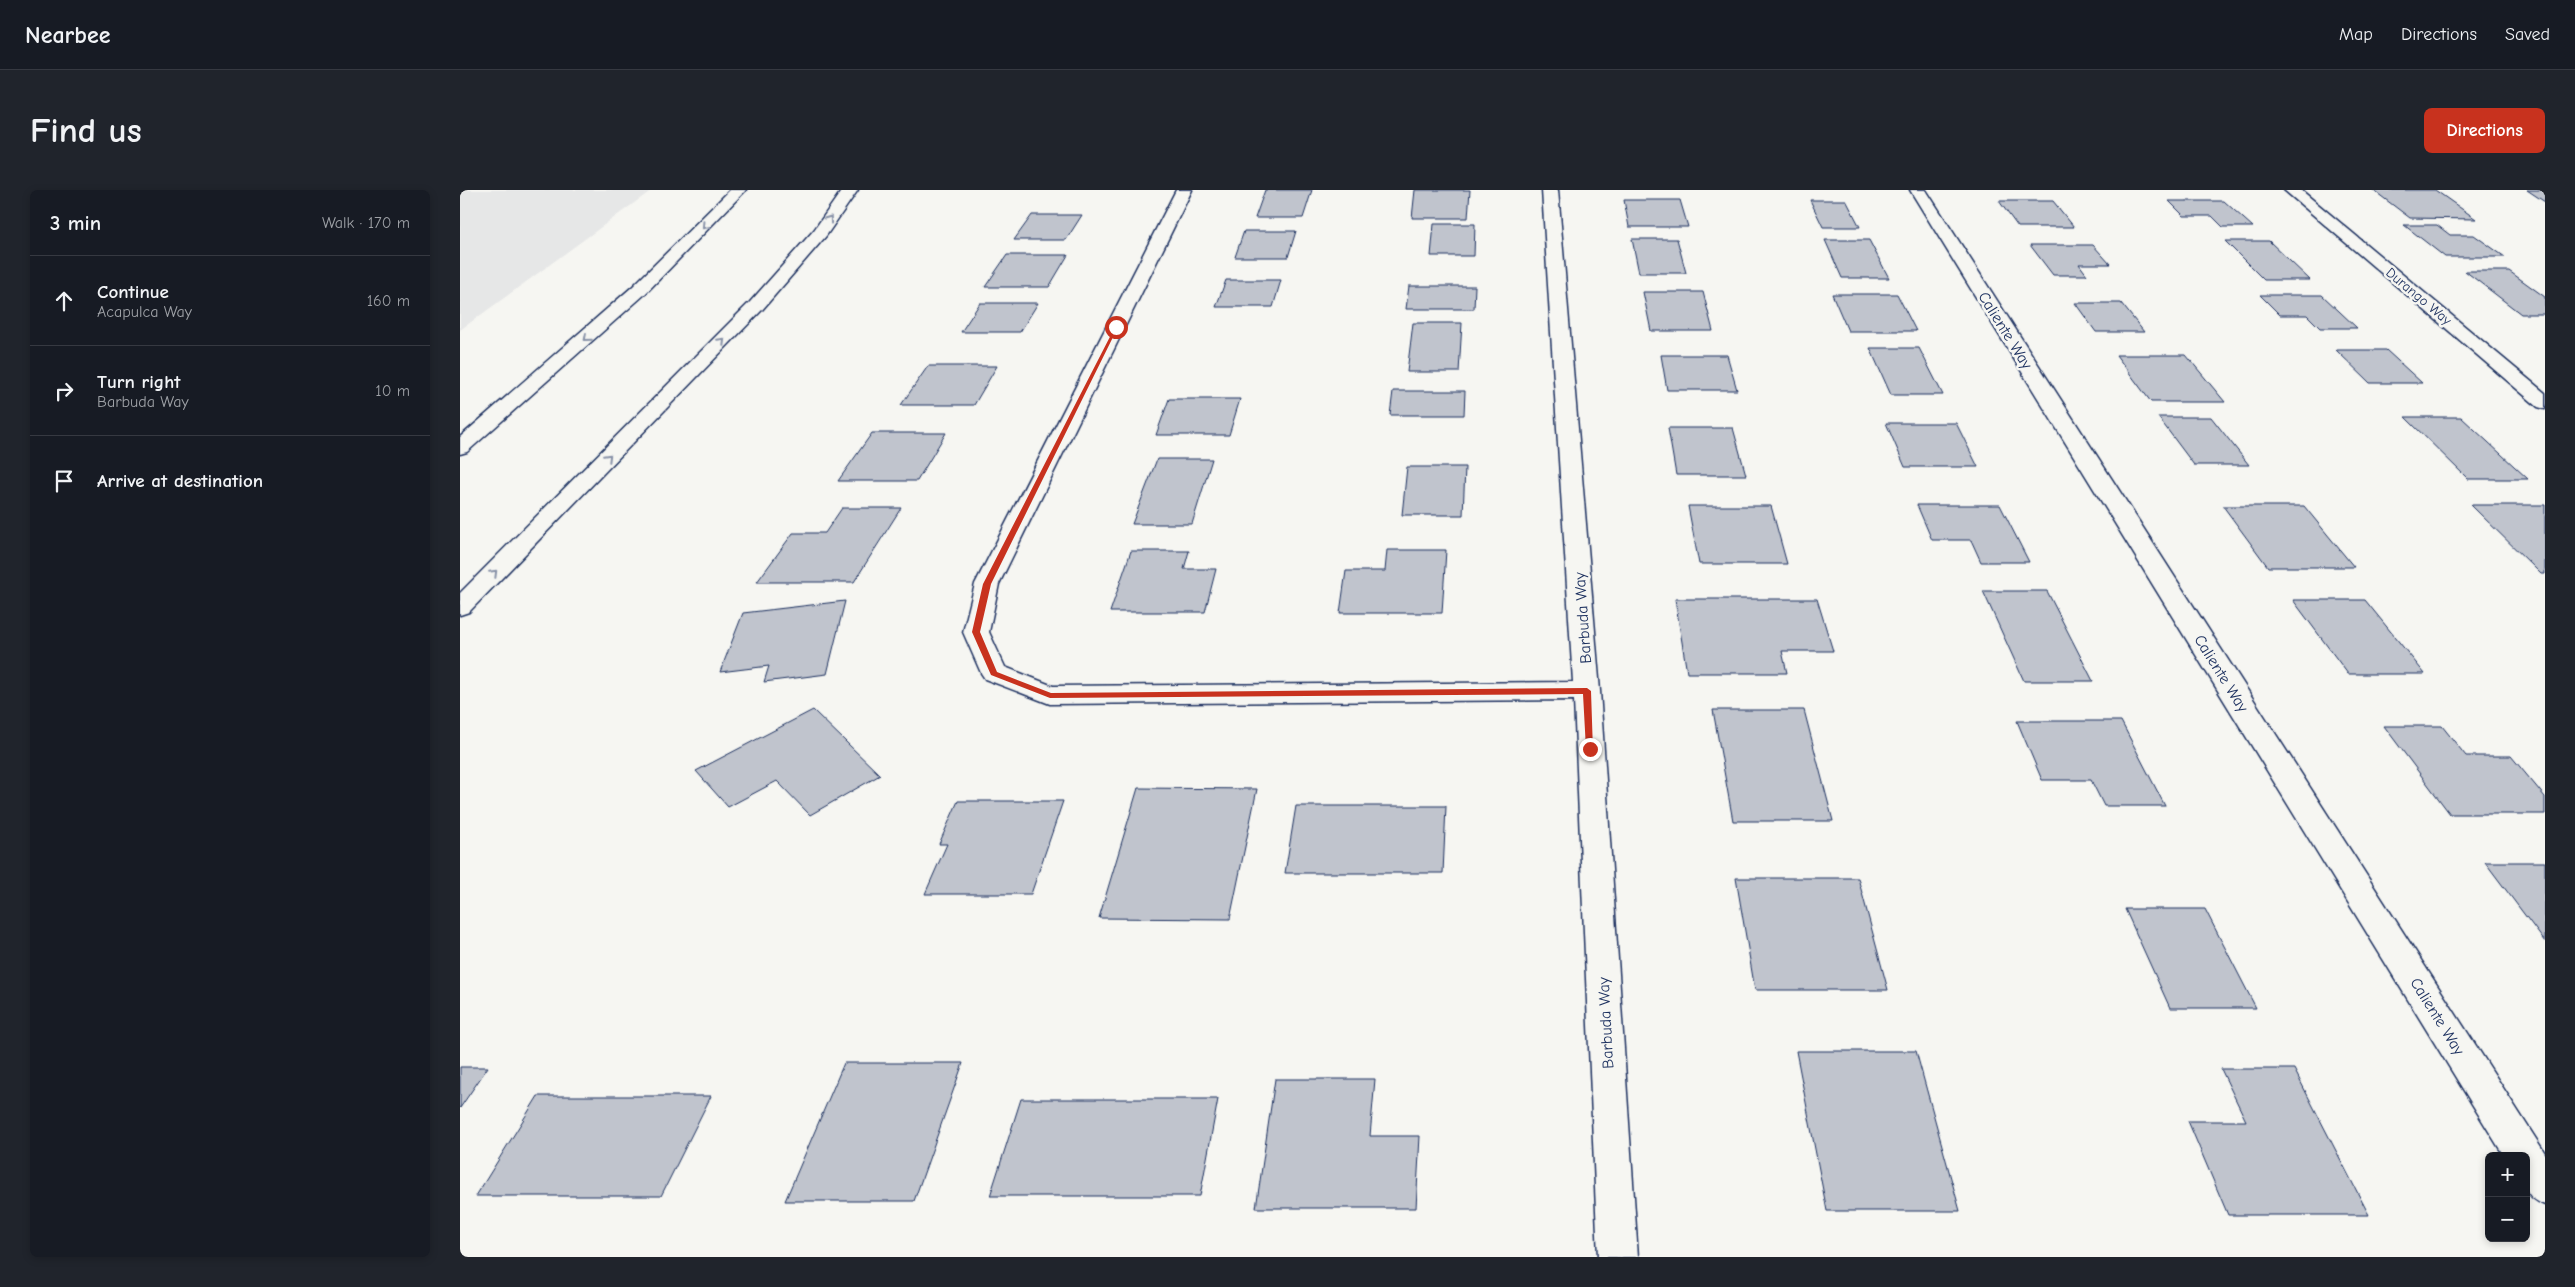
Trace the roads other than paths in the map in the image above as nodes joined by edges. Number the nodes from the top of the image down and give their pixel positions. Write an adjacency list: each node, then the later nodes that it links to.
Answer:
1 (738, 190): 8 (street, one-way to 8)
2 (850, 190): 9 (street, one-way to 2)
3 (1184, 190): 10 (street)
4 (1550, 190): 10 (street, Barbuda Way)
5 (1918, 190): 11 (street, Caliente Way)
6 (2292, 190): 7 (street, Durango Way)
7 (2545, 402)
8 (460, 448)
9 (460, 607)
10 (1587, 691): 14 (street, Barbuda Way)
11 (2523, 1152)
12 (2530, 1163): 13 (street, Caliente Way)
13 (2545, 1187)
14 (1618, 1257)

